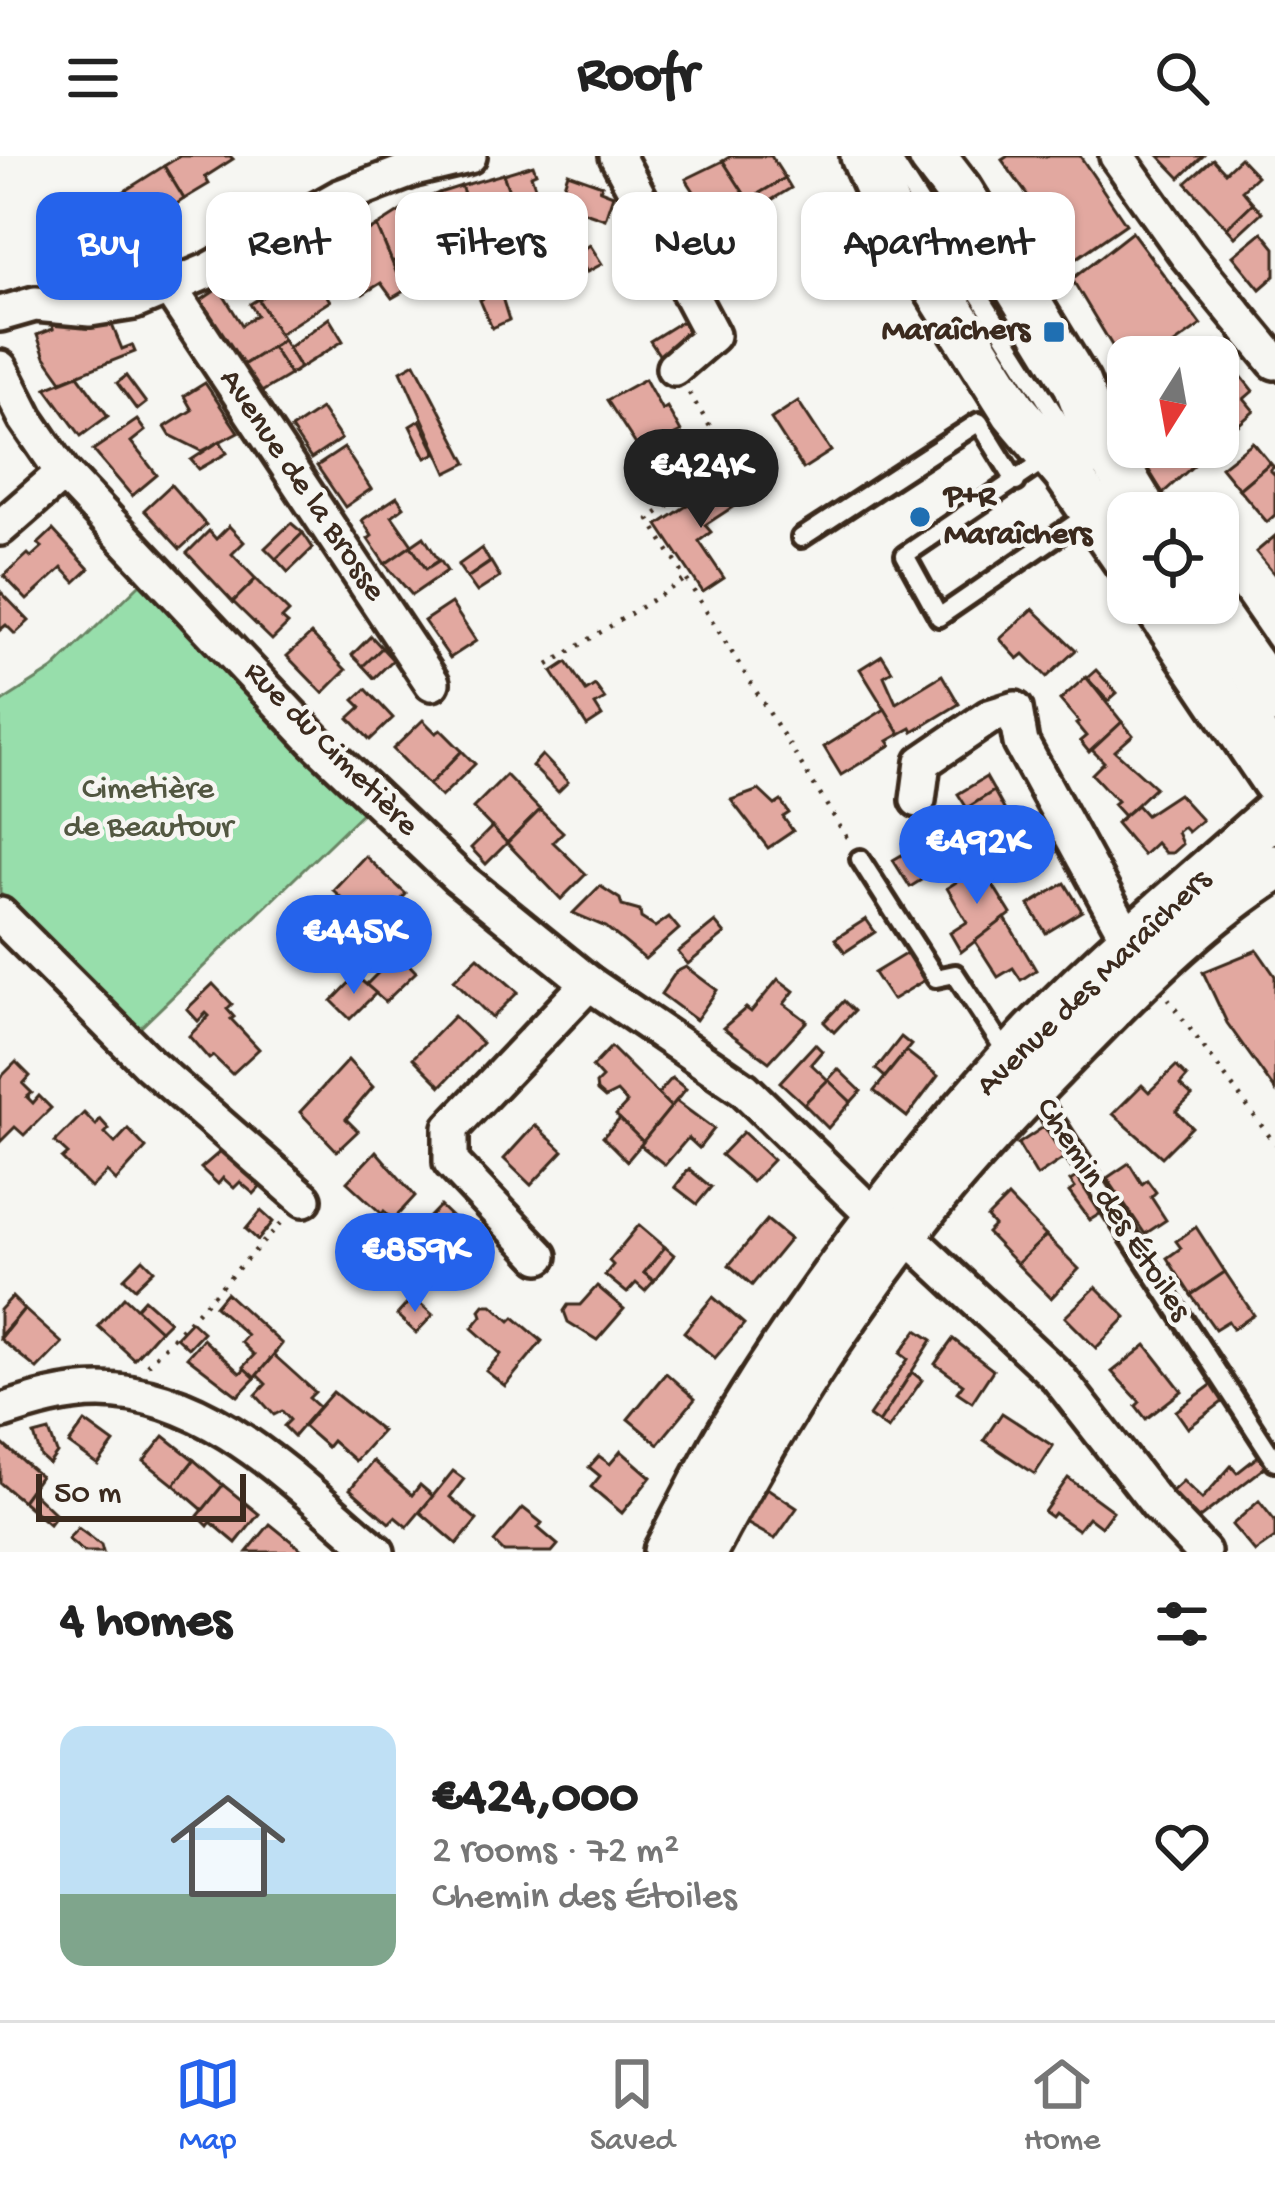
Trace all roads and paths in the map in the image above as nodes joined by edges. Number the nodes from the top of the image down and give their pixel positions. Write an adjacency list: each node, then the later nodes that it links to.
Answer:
1 (469, 156): 7 (street)
2 (617, 156): 14 (street)
3 (864, 156): 15 (main road)
4 (890, 156): 19 (lane)
5 (932, 156): 18 (main road)
6 (1117, 156): 11 (street)
7 (182, 283)
8 (137, 300): 10 (street)
9 (177, 300): 27 (street, Avenue de la Brosse)
10 (0, 314)
11 (1263, 326): 12 (street)
12 (1275, 362)
13 (0, 368): 16 (street, Rue du Cimetière)
14 (674, 368): 23 (path)
15 (1053, 455): 17 (lane); 19 (main road)
16 (63, 472): 21 (street); 39 (street, Rue du Cimetière)
17 (1016, 482): 19 (lane); 22 (lane)
18 (1132, 492)
19 (1099, 500): 20 (main road)
20 (1107, 517)
21 (0, 528)
22 (801, 538)
23 (686, 579): 26 (path); 35 (path)
24 (1169, 624): 30 (main road)
25 (1218, 624): 28 (main road)
26 (548, 665)
27 (432, 682)
28 (1255, 691): 29 (lane)
29 (1275, 740)
30 (1275, 781)
31 (1275, 796): 33 (main road)
32 (918, 800): 38 (street)
33 (1275, 812): 38 (main road, Avenue des Maraîchers)
34 (1275, 839): 40 (lane, Avenue des Maraîchers)
35 (860, 859): 40 (lane, Chemin des Étoiles)
36 (1275, 868): 38 (main road, Avenue des Maraîchers)
37 (0, 915): 42 (street)
38 (1138, 956): 40 (main road, Avenue des Maraîchers); 41 (path)
39 (589, 982): 43 (street, Rue du Cimetière); 44 (street)
40 (1022, 1073): 43 (main road, Avenue des Maraîchers); 47 (lane, Chemin des Étoiles)
41 (1275, 1144)
42 (304, 1199): 45 (path)
43 (891, 1225): 49 (main road, Avenue des Maraîchers); 50 (lane, Avenue des Maraîchers); 51 (main road, Avenue des Maraîchers); 52 (street, Rue du Cimetière)
44 (540, 1256)
45 (133, 1395): 46 (street); 48 (street)
46 (0, 1412)
47 (1275, 1461)
48 (377, 1552)
49 (667, 1552)
50 (685, 1552)
51 (704, 1552)
52 (1203, 1552)

